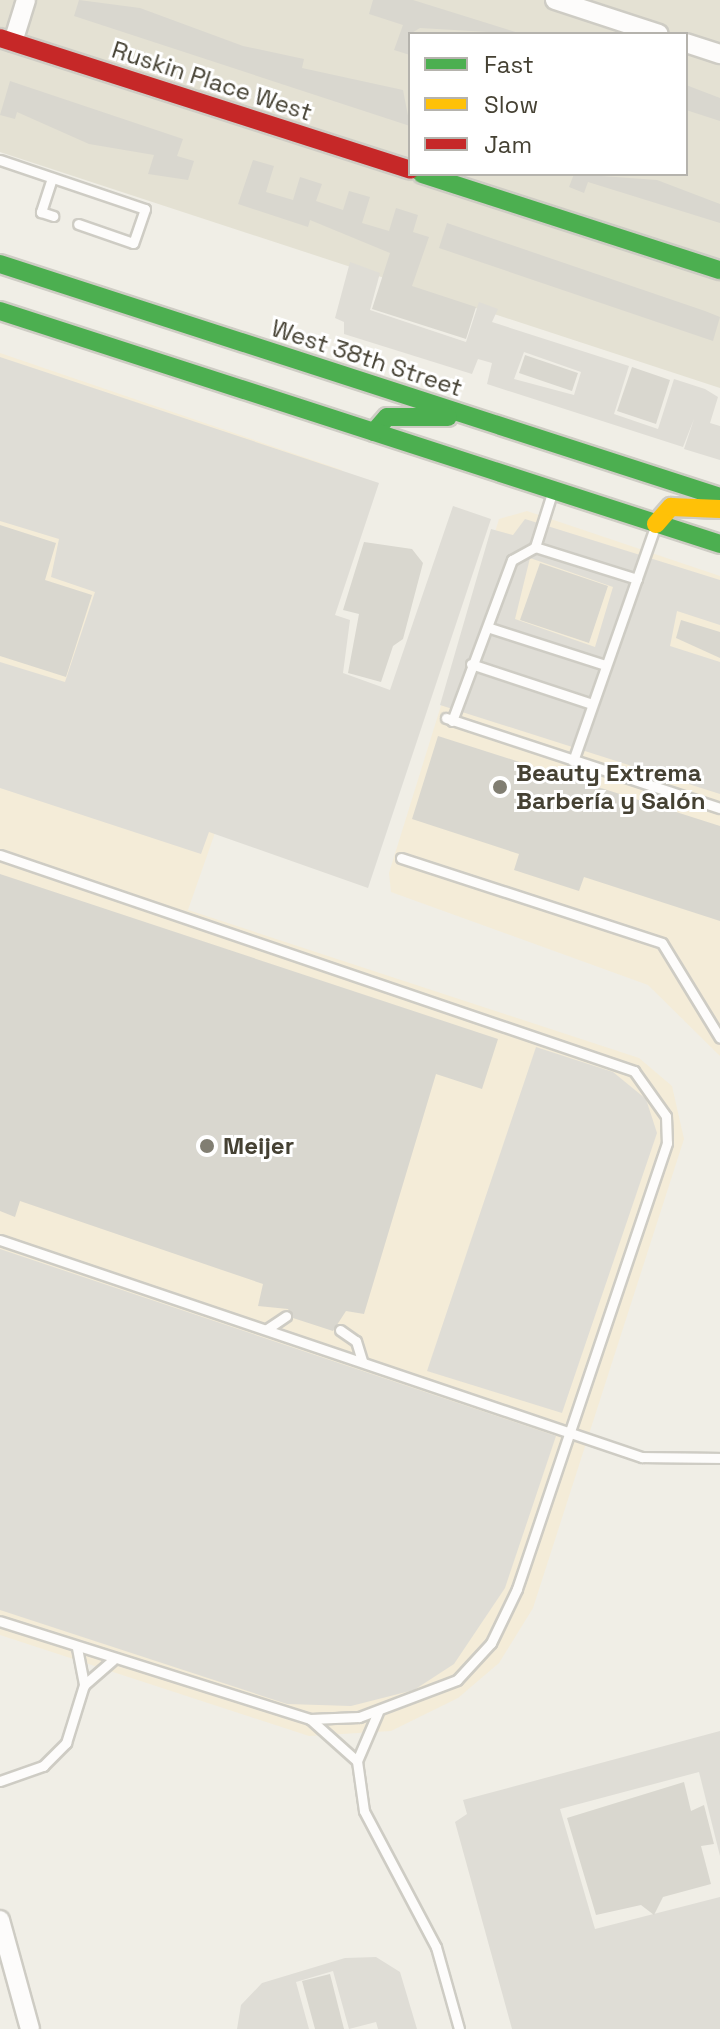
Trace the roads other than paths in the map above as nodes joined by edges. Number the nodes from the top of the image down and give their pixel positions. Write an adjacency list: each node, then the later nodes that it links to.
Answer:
1 (26, 0): 4 (street)
2 (555, 0): 3 (street)
3 (653, 32)
4 (6, 40): 8 (main road, Ruskin Place West)
5 (688, 44): 6 (street)
6 (720, 54)
7 (0, 160): 10 (lane)
8 (408, 169)
9 (428, 176): 14 (main road)
10 (52, 178): 11 (lane); 12 (lane)
11 (53, 216)
12 (78, 224)
13 (0, 264): 16 (main road, West 38th Street)
14 (720, 270)
15 (0, 311): 17 (main road)
16 (466, 416): 17 (main road); 19 (main road, West 38th Street)
17 (374, 432): 18 (main road)
18 (553, 490): 21 (main road); 23 (lane)
19 (720, 497)
20 (720, 509): 21 (main road)
21 (656, 524): 22 (main road); 24 (lane)
22 (720, 544)
23 (535, 547): 24 (lane); 25 (lane)
24 (637, 579): 27 (lane)
25 (490, 628): 26 (lane); 27 (lane)
26 (471, 664): 28 (lane); 29 (lane)
27 (605, 665): 28 (lane)
28 (592, 704): 29 (lane)
29 (573, 761): 30 (lane)
30 (720, 808)
31 (0, 855): 39 (lane)
32 (401, 858): 33 (lane)
33 (720, 1038)
34 (0, 1240): 36 (lane)
35 (286, 1316): 36 (lane)
36 (267, 1329): 38 (lane)
37 (340, 1330): 38 (lane)
38 (362, 1361): 39 (lane)
39 (572, 1430): 40 (lane); 45 (lane)
40 (720, 1458)
41 (0, 1621): 42 (lane)
42 (77, 1648): 43 (lane); 44 (lane)
43 (113, 1660): 44 (lane); 46 (lane)
44 (84, 1685): 48 (lane)
45 (378, 1712): 46 (lane); 47 (lane)
46 (310, 1719): 47 (lane)
47 (357, 1761): 51 (lane)
48 (0, 1781)
49 (0, 1920): 50 (street)
50 (30, 2029)
51 (459, 2029)

